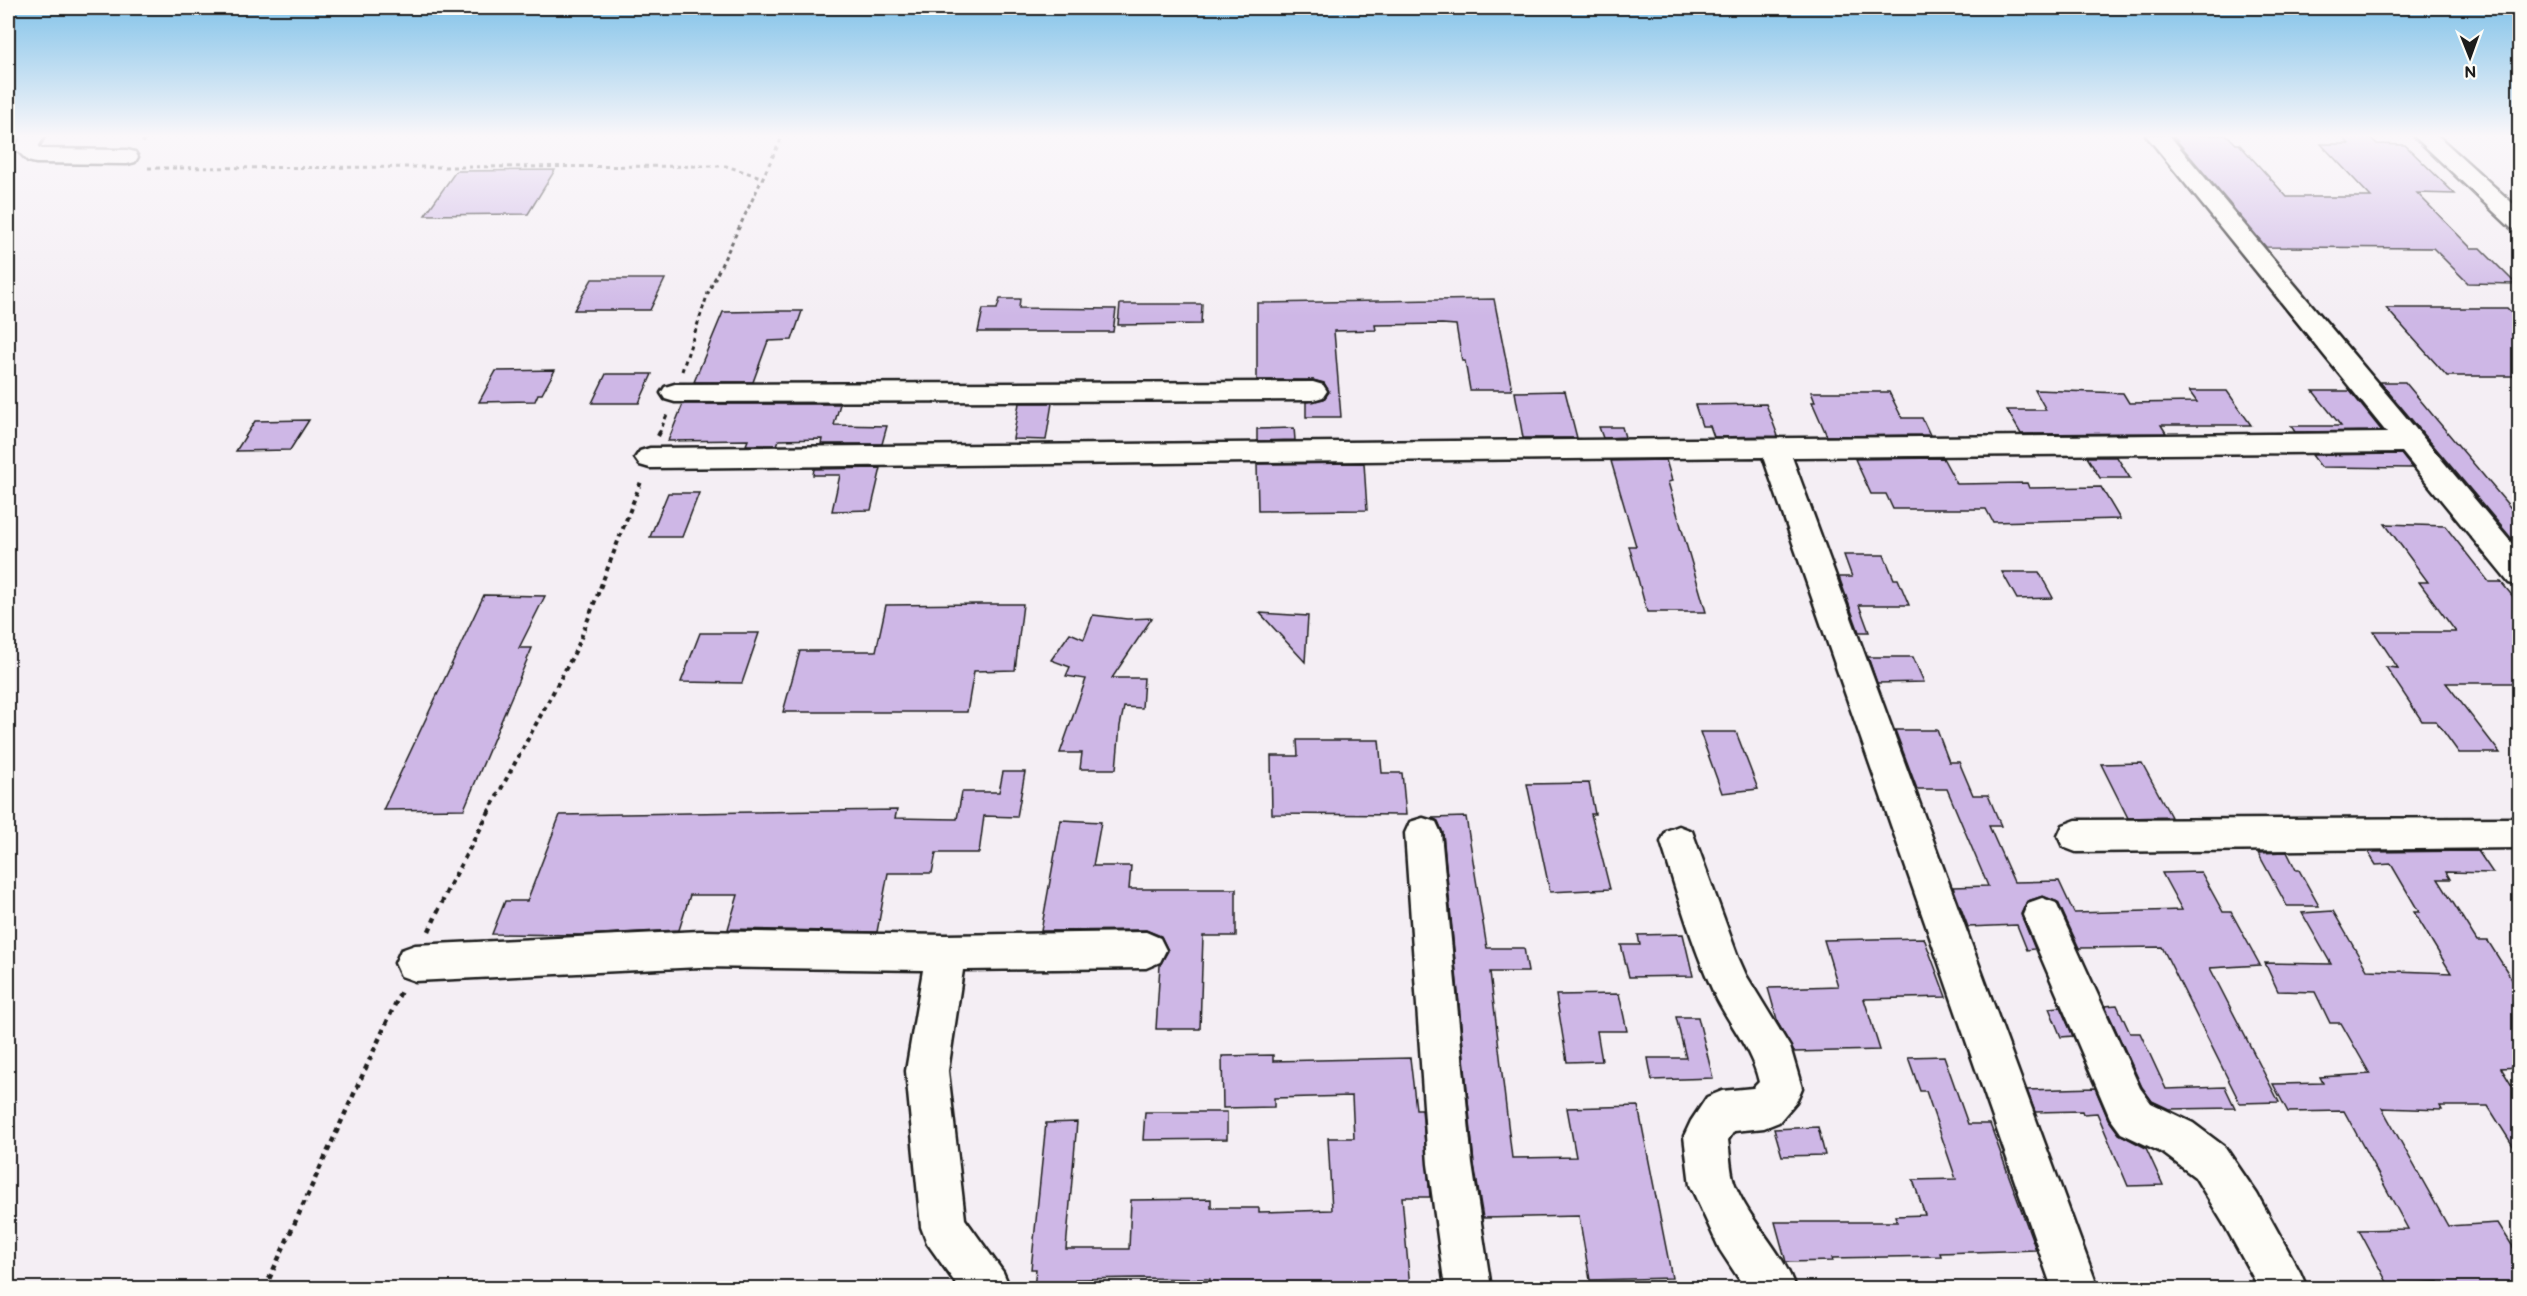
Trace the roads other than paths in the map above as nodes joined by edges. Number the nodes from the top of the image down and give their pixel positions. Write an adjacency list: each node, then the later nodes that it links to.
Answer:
1 (2207, 195): 6 (street)
2 (2490, 195): 3 (street)
3 (2520, 223)
4 (1313, 391): 5 (street)
5 (675, 393)
6 (2408, 442): 7 (street); 9 (street)
7 (1773, 447): 8 (street); 21 (street)
8 (650, 458)
9 (2520, 575)
10 (2520, 832): 12 (street)
11 (1423, 833): 19 (street)
12 (2076, 836)
13 (1679, 842): 20 (street)
14 (2042, 915): 22 (street)
15 (1146, 950): 16 (street)
16 (946, 953): 17 (street); 18 (street)
17 (415, 963)
18 (987, 1288)
19 (1468, 1288)
20 (1772, 1288)
21 (2075, 1288)
22 (2284, 1288)

